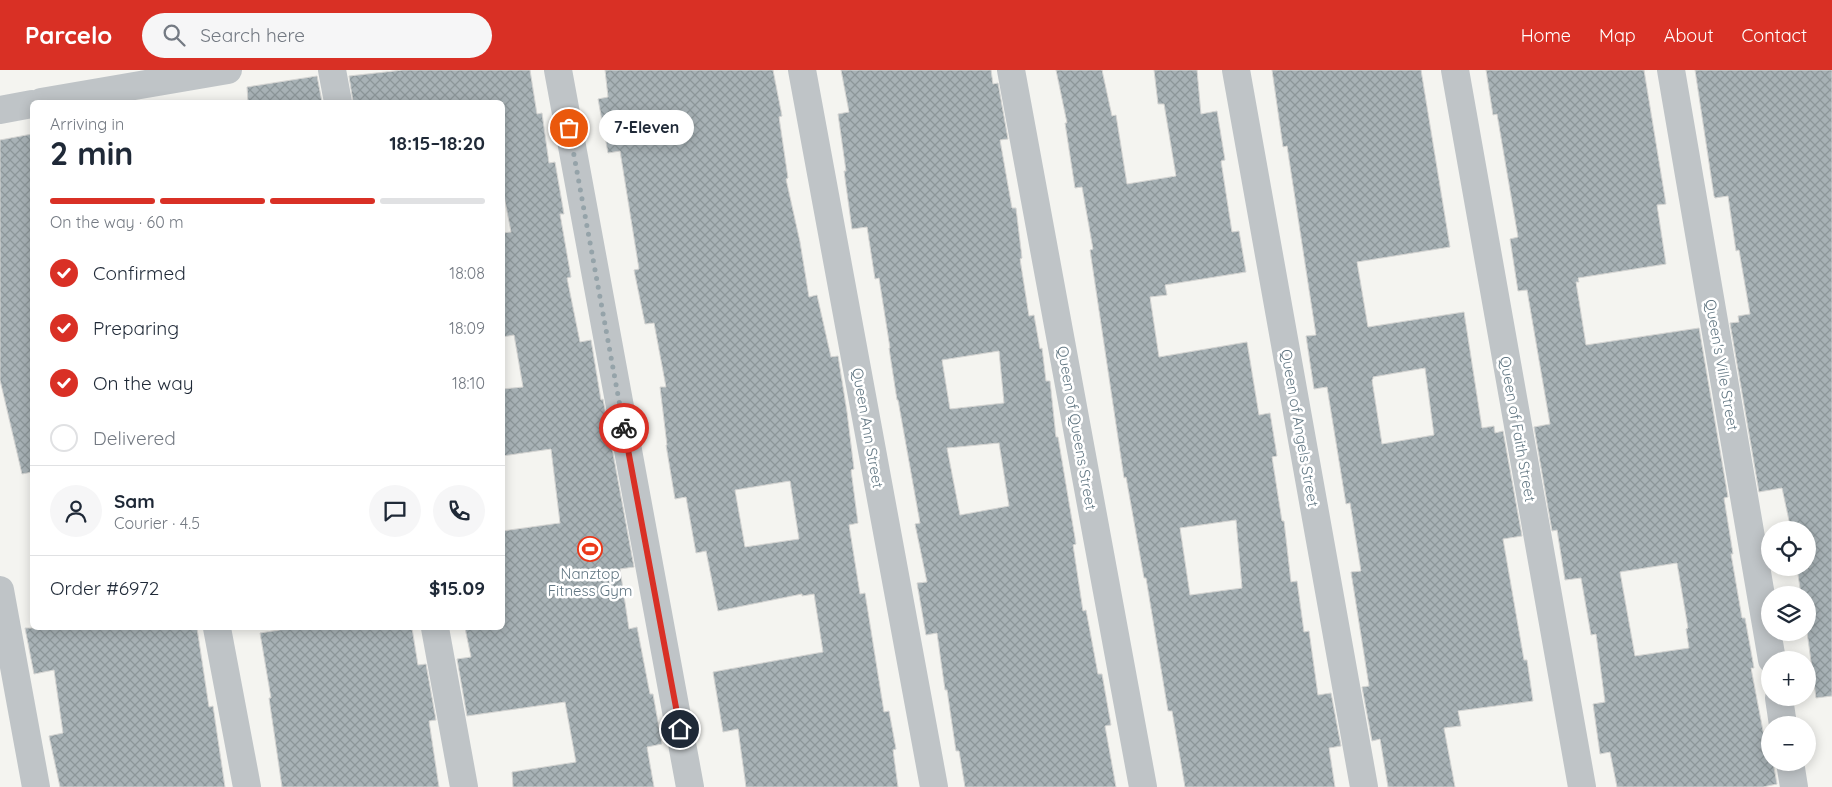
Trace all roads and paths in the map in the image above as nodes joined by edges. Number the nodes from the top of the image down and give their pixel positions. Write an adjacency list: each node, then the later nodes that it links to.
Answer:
1 (228, 70): 9 (street)
2 (332, 70): 11 (street)
3 (558, 70): 22 (street)
4 (802, 70): 23 (street, Queen Ann Street)
5 (1011, 70): 24 (street, Queen of Queens Street)
6 (1236, 70): 25 (street, Queen of Angels Street)
7 (1455, 70): 26 (street, Queen of Faith Street)
8 (1671, 70): 17 (street, Queen's Ville Street)
9 (118, 96): 10 (street)
10 (67, 100)
11 (338, 100)
12 (30, 104): 13 (street)
13 (0, 110)
14 (0, 590): 19 (street)
15 (217, 630): 20 (street)
16 (435, 630): 21 (street)
17 (1770, 651)
18 (1791, 771): 27 (street)
19 (36, 787)
20 (247, 787)
21 (464, 787)
22 (690, 787)
23 (934, 787)
24 (1144, 787)
25 (1364, 787)
26 (1582, 787)
27 (1794, 787)

